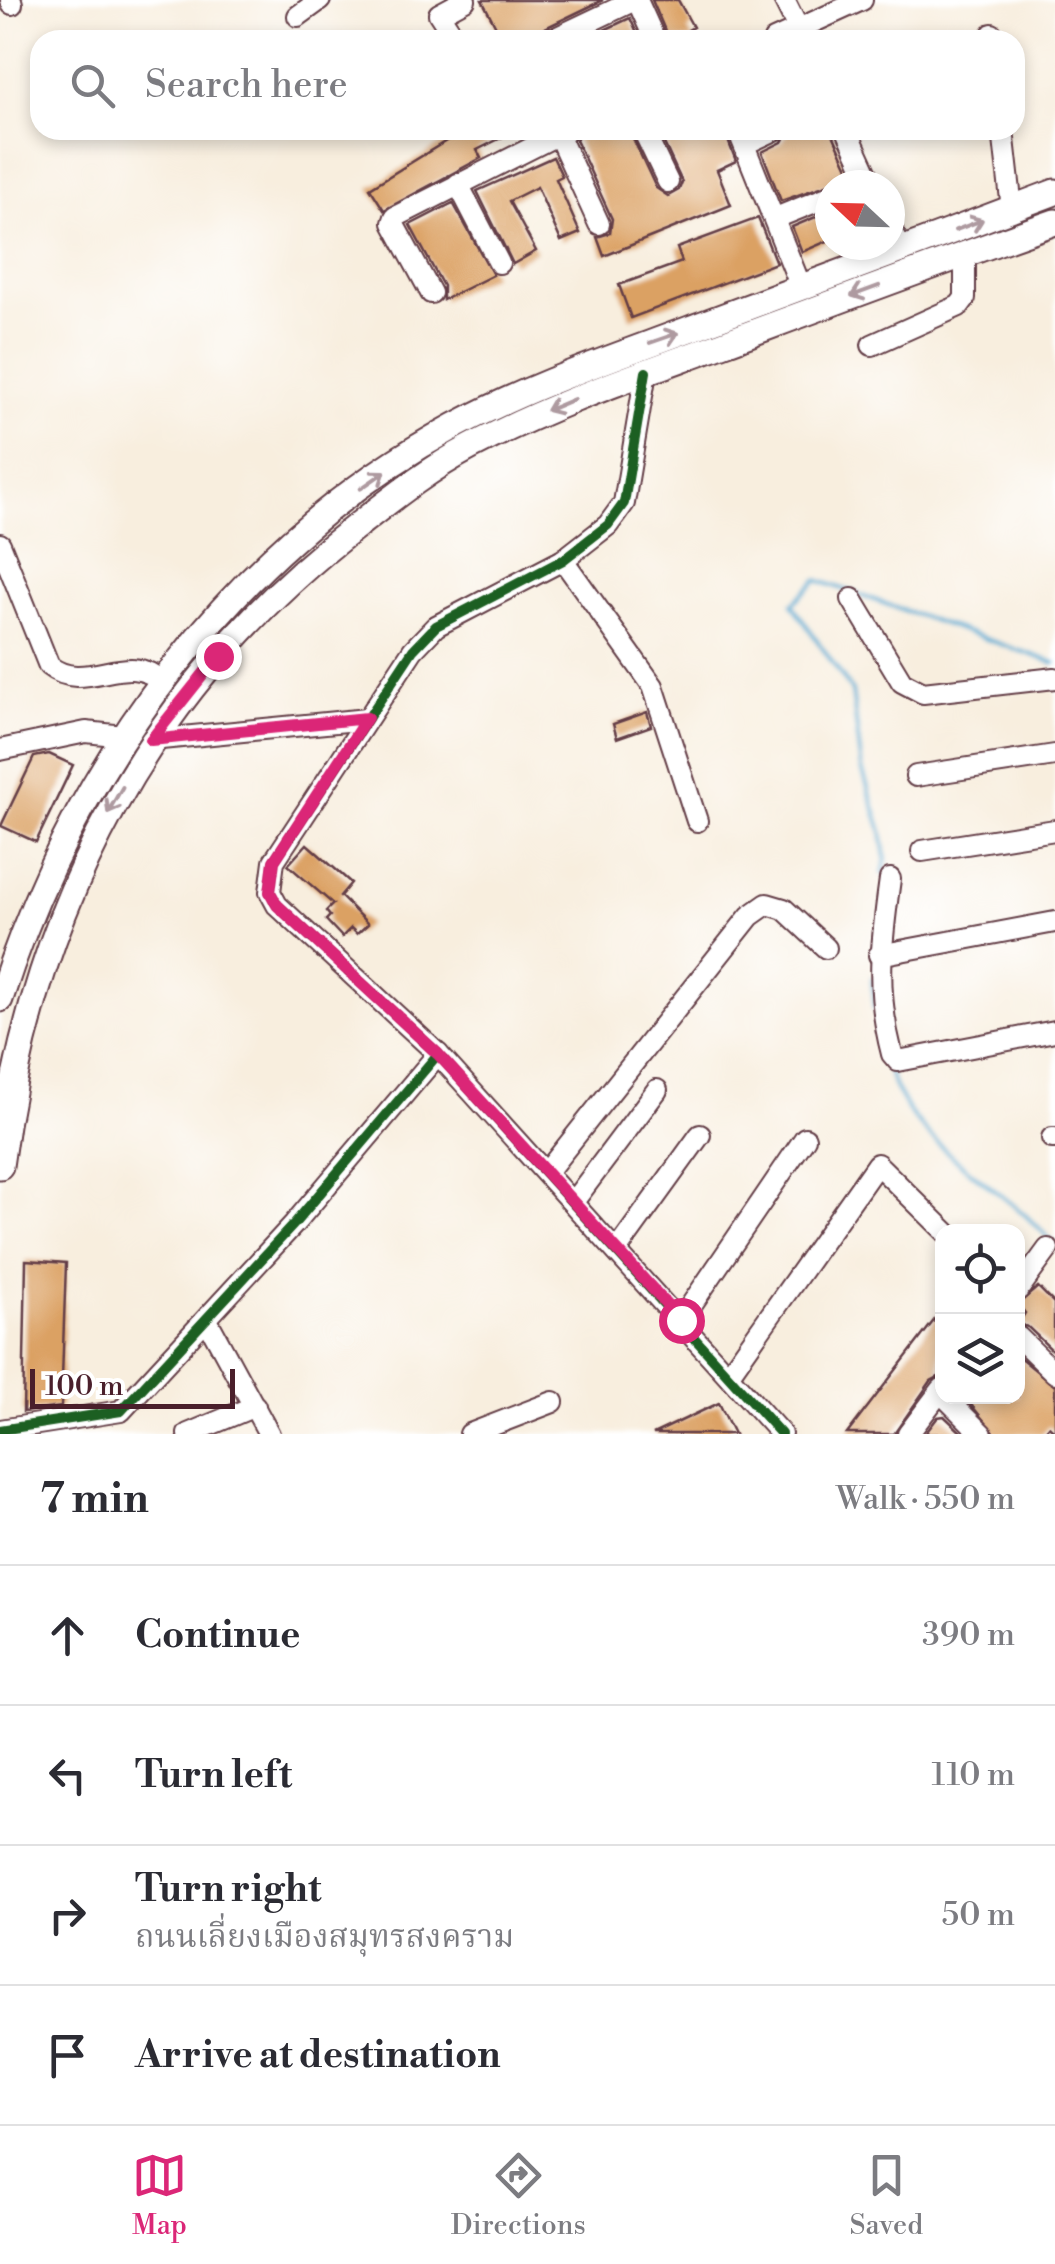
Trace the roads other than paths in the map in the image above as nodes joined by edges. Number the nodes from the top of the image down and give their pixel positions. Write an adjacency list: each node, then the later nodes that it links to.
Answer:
1 (320, 0): 6 (street)
2 (465, 0): 7 (street)
3 (636, 0): 8 (street); 9 (street)
4 (784, 0): 10 (street)
5 (862, 0): 11 (street)
6 (298, 16)
7 (449, 30)
8 (572, 30)
9 (650, 30)
10 (799, 30)
11 (811, 30)
12 (547, 140): 20 (street)
13 (566, 140): 26 (street)
14 (649, 140): 19 (street)
15 (742, 140): 31 (street)
16 (850, 140): 18 (street)
17 (1004, 140): 23 (street)
18 (861, 170)
19 (668, 182)
20 (458, 184): 30 (street); 32 (street)
21 (1055, 192): 23 (main road)
22 (815, 202): 24 (street)
23 (1012, 208): 27 (main road, one-way to 23)
24 (778, 218)
25 (1055, 222): 28 (main road)
26 (600, 224)
27 (905, 248)
28 (965, 254): 33 (street); 34 (main road, one-way to 34)
29 (874, 260): 31 (main road)
30 (499, 263)
31 (801, 287): 40 (main road, one-way to 31)
32 (431, 293)
33 (872, 345)
34 (646, 372): 36 (street); 43 (main road, one-way to 43)
35 (0, 544): 37 (street)
36 (563, 560): 41 (street); 47 (street)
37 (5, 570): 40 (street)
38 (852, 599): 39 (street)
39 (1055, 678)
40 (162, 682): 42 (main road)
41 (367, 718): 43 (street); 56 (street)
42 (124, 736): 44 (street); 54 (main road)
43 (151, 740): 60 (main road, one-way to 60)
44 (0, 750)
45 (1055, 755): 46 (street)
46 (916, 776)
47 (697, 821)
48 (1055, 830): 49 (street)
49 (922, 851)
50 (890, 878): 53 (street)
51 (1055, 922): 53 (street)
52 (826, 948): 61 (street)
53 (879, 954): 55 (street)
54 (0, 999)
55 (1055, 1031)
56 (438, 1054): 61 (street); 67 (street)
57 (657, 1090): 62 (street)
58 (700, 1135): 64 (street)
59 (805, 1138): 68 (street)
60 (0, 1166)
61 (546, 1173): 62 (street)
62 (573, 1202): 64 (street)
63 (938, 1224): 71 (street)
64 (616, 1250): 68 (street)
65 (1048, 1250): 66 (street)
66 (1025, 1281)
67 (207, 1320): 75 (street); 76 (street)
68 (681, 1320): 71 (street)
69 (1025, 1344): 70 (street)
70 (1055, 1373)
71 (729, 1374): 80 (street)
72 (935, 1401): 81 (street)
73 (553, 1402): 79 (street)
74 (953, 1404): 82 (street)
75 (255, 1406): 77 (street); 78 (street)
76 (0, 1430)
77 (188, 1434)
78 (269, 1434)
79 (470, 1434)
80 (780, 1434)
81 (908, 1434)
82 (982, 1434)

